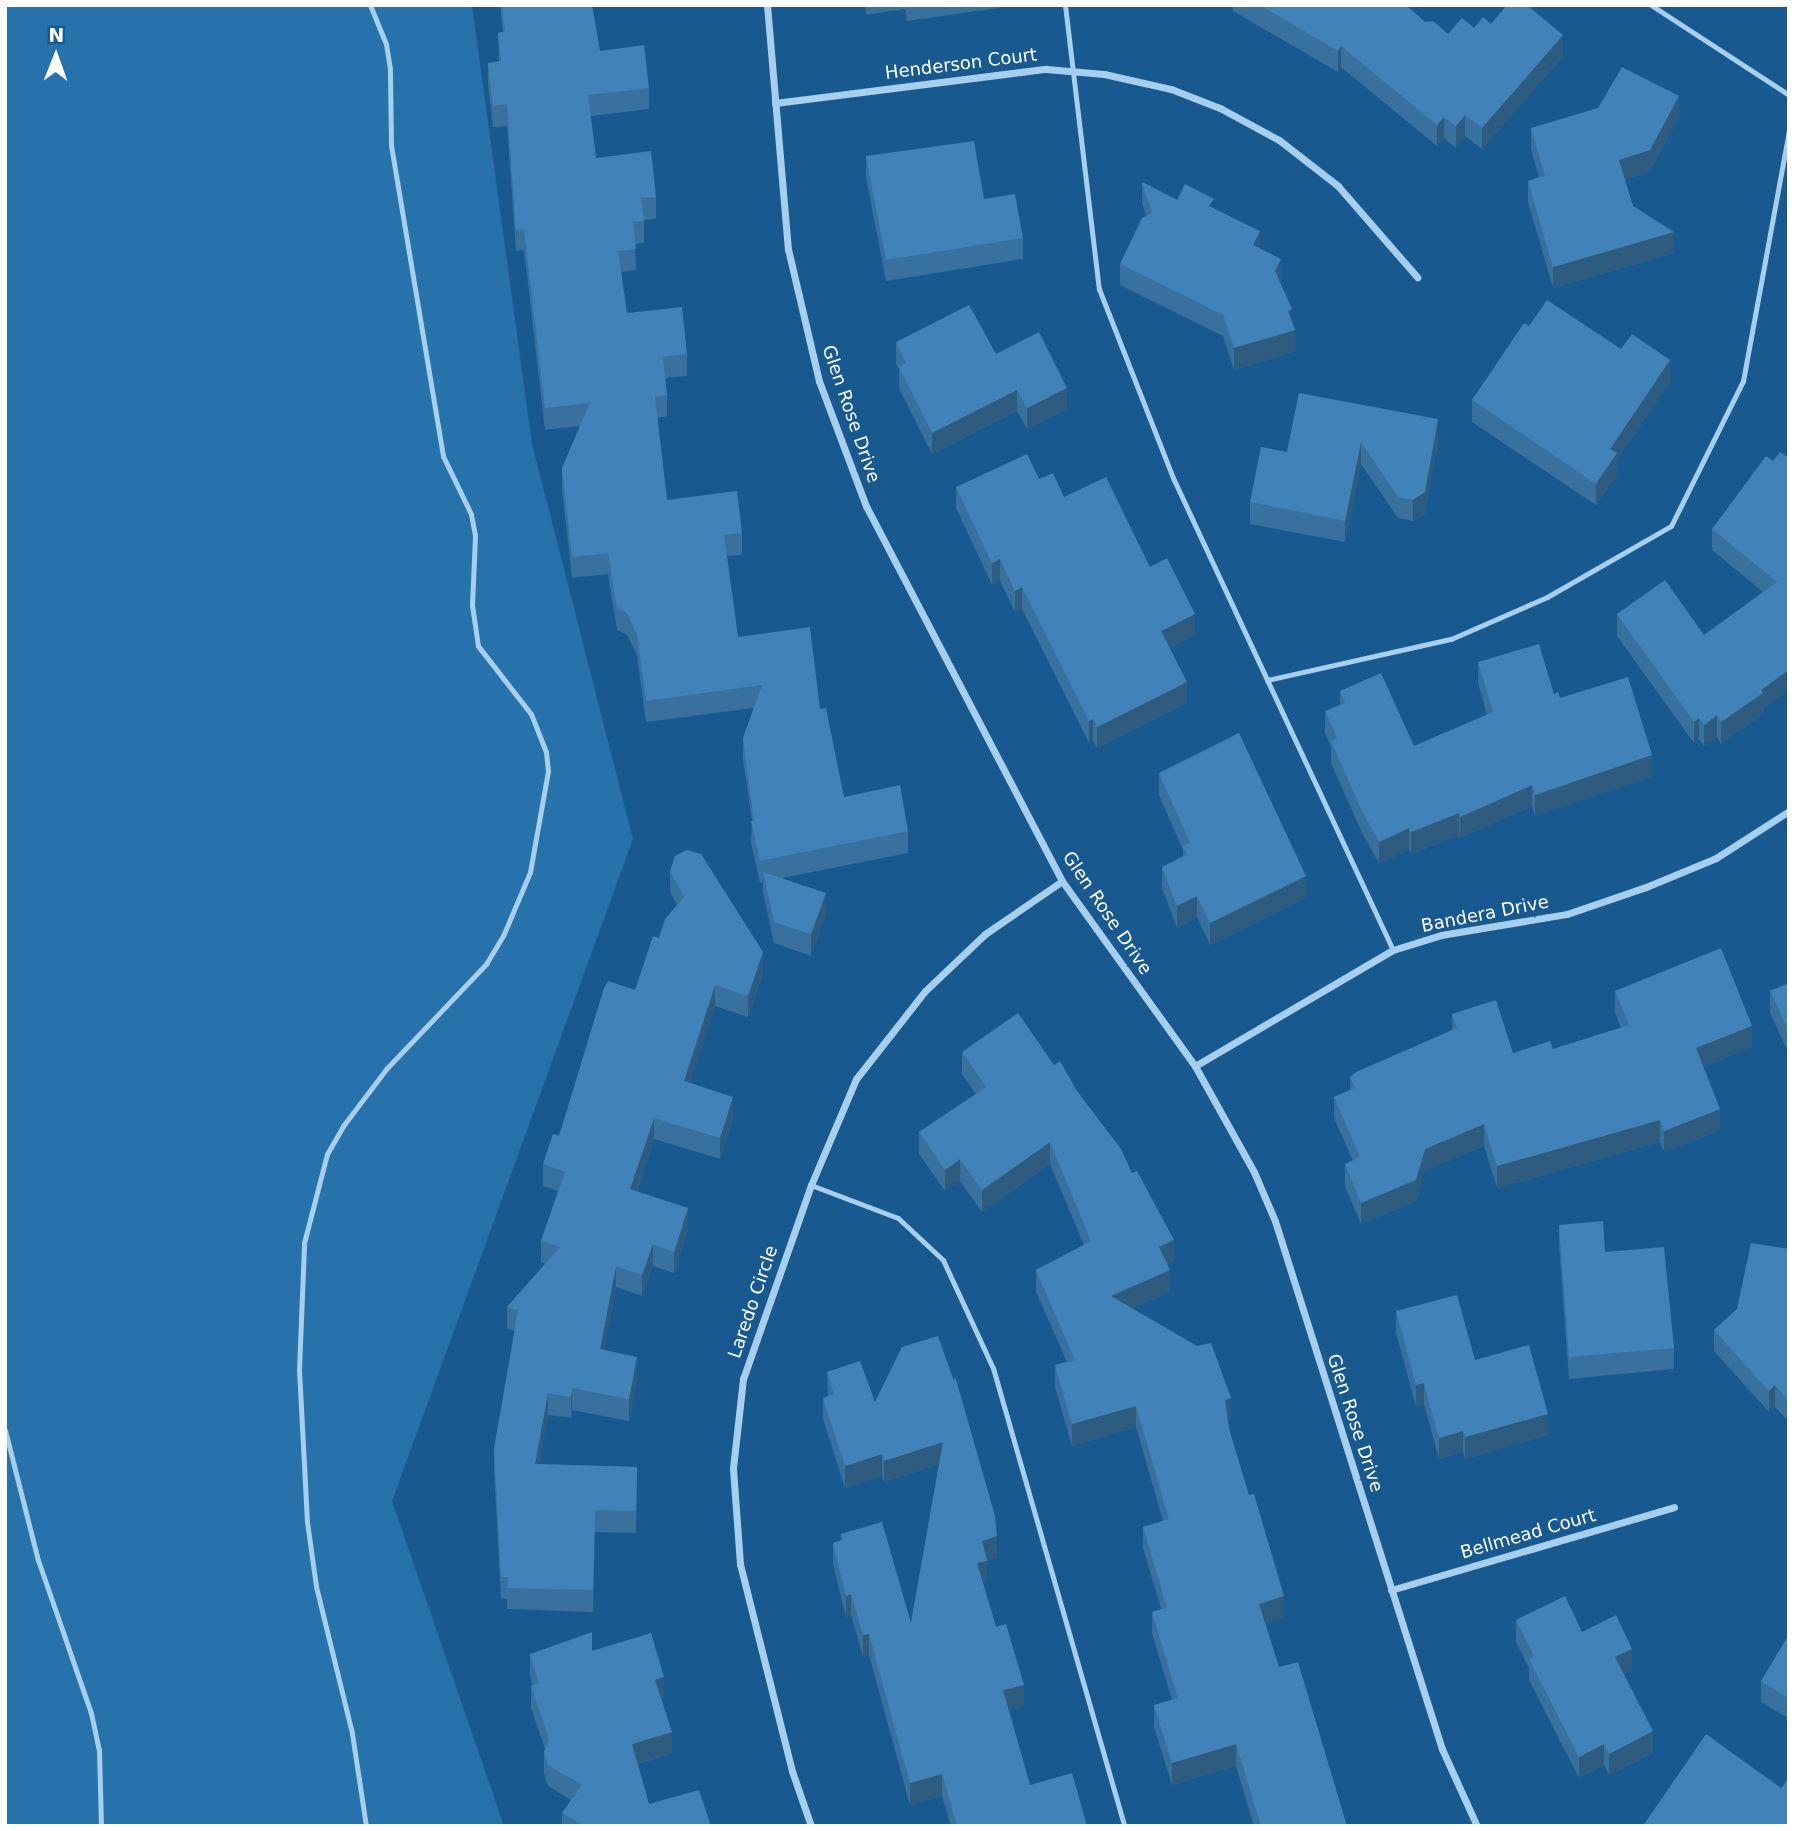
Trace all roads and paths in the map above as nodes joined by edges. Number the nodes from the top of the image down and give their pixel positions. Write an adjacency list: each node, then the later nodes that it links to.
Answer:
1 (370, 5): 20 (lane)
2 (767, 5): 7 (street, Glen Rose Drive)
3 (1065, 5): 5 (lane)
4 (1651, 5): 6 (lane)
5 (1072, 71): 7 (street, Henderson Court); 9 (street, Henderson Court); 10 (lane)
6 (1789, 95)
7 (775, 103): 12 (street, Glen Rose Drive)
8 (1789, 130): 10 (lane)
9 (1417, 277)
10 (1267, 680): 13 (lane)
11 (1789, 811): 13 (street, Bandera Drive)
12 (1062, 881): 14 (street, Glen Rose Drive); 15 (street, Laredo Circle)
13 (1393, 950): 14 (street, Bandera Drive)
14 (1195, 1066): 18 (street, Glen Rose Drive)
15 (811, 1185): 21 (street, Laredo Circle); 22 (lane)
16 (5, 1430): 19 (lane)
17 (1674, 1507): 18 (street, Bellmead Court)
18 (1391, 1590): 23 (street, Glen Rose Drive)
19 (101, 1826)
20 (366, 1826)
21 (811, 1826)
22 (1124, 1826)
23 (1477, 1826)

